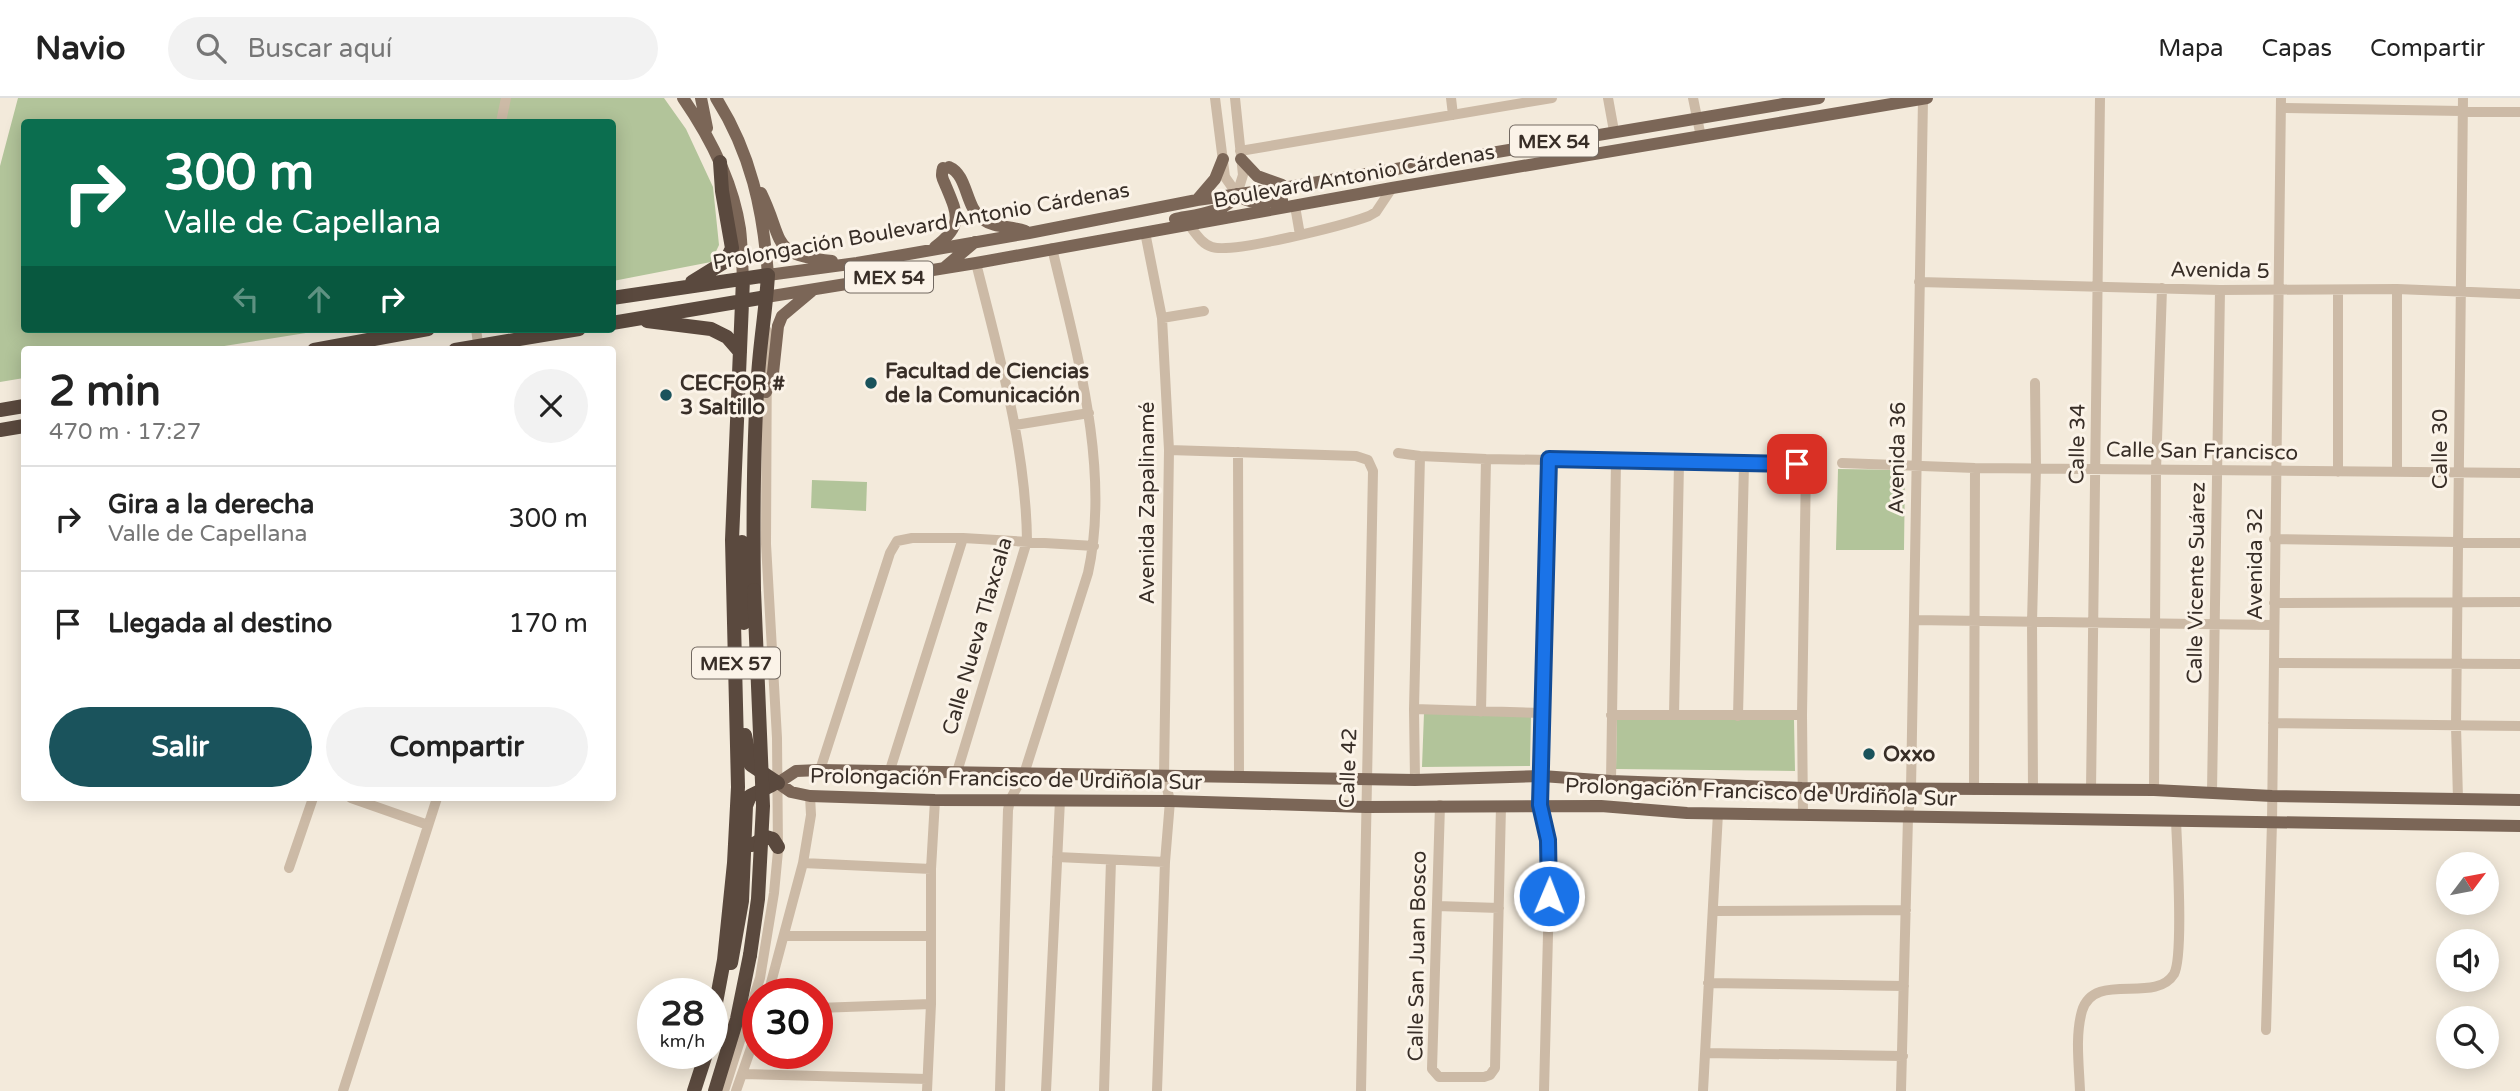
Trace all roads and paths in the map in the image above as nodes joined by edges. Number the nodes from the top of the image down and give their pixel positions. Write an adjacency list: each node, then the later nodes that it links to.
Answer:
1 (506, 98): 22 (street)
2 (683, 98): 26 (main road)
3 (701, 98): 26 (main road)
4 (716, 98): 30 (main road)
5 (1215, 98): 28 (street)
6 (1235, 98): 27 (street)
7 (1451, 98): 20 (street)
8 (1552, 98): 15 (street)
9 (1608, 98): 24 (street)
10 (1693, 98): 21 (street)
11 (1819, 98): 16 (main road, Boulevard Antonio Cárdenas / MEX 54)
12 (1925, 98): 23 (main road, Boulevard Antonio Cárdenas / MEX 54); 49 (street, Avenida 36)
13 (2101, 98): 51 (street, Calle 34)
14 (2463, 98): 18 (street, Calle 30)
15 (1532, 100): 20 (street)
16 (1768, 102): 21 (main road, Boulevard Antonio Cárdenas / MEX 54); 23 (street)
17 (2281, 103): 18 (street); 56 (street, Avenida 32)
18 (2462, 113): 19 (street); 58 (street, Calle 30)
19 (2520, 113)
20 (1454, 115): 27 (street)
21 (1698, 118): 24 (main road, Boulevard Antonio Cárdenas / MEX 54); 25 (street)
22 (502, 119)
23 (1768, 126): 25 (main road, Boulevard Antonio Cárdenas / MEX 54)
24 (1614, 131): 31 (main road, Boulevard Antonio Cárdenas / MEX 54)
25 (1701, 137): 32 (main road, Boulevard Antonio Cárdenas / MEX 54)
26 (713, 148): 29 (main road)
27 (1240, 155): 31 (main road); 33 (street)
28 (1223, 159): 33 (street); 34 (main road)
29 (720, 162): 48 (main road); 50 (highway)
30 (754, 178): 44 (main road); 47 (main road)
31 (1289, 187): 33 (main road, Boulevard Antonio Cárdenas / MEX 54)
32 (1392, 188): 35 (main road, Boulevard Antonio Cárdenas / MEX 54); 39 (street)
33 (1237, 194): 34 (main road, Prolongación Boulevard Antonio Cárdenas / MEX 54); 35 (main road); 37 (main road)
34 (1197, 200): 38 (main road, Prolongación Boulevard Antonio Cárdenas / MEX 54)
35 (1301, 205): 36 (main road, Boulevard Antonio Cárdenas / MEX 54); 39 (street)
36 (1196, 224): 37 (main road, Prolongación Boulevard Antonio Cárdenas / MEX 54); 39 (street)
37 (1151, 231): 42 (main road, Prolongación Boulevard Antonio Cárdenas / MEX 54); 64 (street, Avenida Zapalinamé)
38 (1029, 233): 40 (main road, Prolongación Boulevard Antonio Cárdenas / MEX 54); 41 (main road)
39 (1300, 235)
40 (975, 242): 41 (main road, Prolongación Boulevard Antonio Cárdenas / MEX 54); 43 (main road); 46 (main road)
41 (932, 248): 44 (main road, Prolongación Boulevard Antonio Cárdenas / MEX 54)
42 (1052, 248): 43 (main road, Prolongación Boulevard Antonio Cárdenas / MEX 54); 79 (street)
43 (1011, 257): 45 (main road, Prolongación Boulevard Antonio Cárdenas / MEX 54)
44 (857, 263): 47 (main road, Prolongación Boulevard Antonio Cárdenas / MEX 54)
45 (976, 263): 46 (main road, Prolongación Boulevard Antonio Cárdenas / MEX 54); 80 (street, Calle Nueva Tlaxcala)
46 (942, 269): 53 (main road, Prolongación Boulevard Antonio Cárdenas / MEX 54)
47 (768, 275): 48 (highway, Prolongación Boulevard Antonio Cárdenas / MEX 54); 61 (highway, MEX 57)
48 (743, 279): 50 (highway, Prolongación Boulevard Antonio Cárdenas / MEX 54); 62 (highway, MEX 57)
49 (1919, 282): 51 (street, Avenida 5); 93 (street, Avenida 36)
50 (685, 286): 60 (highway, Prolongación Boulevard Antonio Cárdenas / MEX 54)
51 (2098, 287): 52 (street, Avenida 5); 96 (street, Calle 34)
52 (2162, 288): 55 (street, Avenida 5); 97 (street)
53 (814, 289): 61 (main road, Prolongación Boulevard Antonio Cárdenas / MEX 54); 74 (main road)
54 (2397, 289): 57 (street, Avenida 5); 58 (street, Avenida 5); 99 (street)
55 (2220, 290): 56 (street, Avenida 5); 98 (street, Calle Vicente Suárez)
56 (2279, 290): 57 (street, Avenida 5); 100 (street, Avenida 32)
57 (2339, 290): 101 (street)
58 (2460, 291): 59 (street, Avenida 5); 102 (street, Calle 30)
59 (2520, 294)
60 (616, 297)
61 (766, 297): 62 (highway, Prolongación Boulevard Antonio Cárdenas / MEX 54); 67 (highway, MEX 57)
62 (742, 301): 65 (highway, Prolongación Boulevard Antonio Cárdenas / MEX 54); 72 (highway, MEX 57)
63 (1204, 311): 64 (street)
64 (1162, 318): 83 (street, Avenida Zapalinamé)
65 (635, 320): 66 (highway, Prolongación Boulevard Antonio Cárdenas / MEX 54); 72 (highway)
66 (616, 322)
67 (765, 322): 74 (street); 204 (highway, MEX 57, bridge)
68 (406, 333): 70 (highway)
69 (558, 333): 71 (highway)
70 (336, 346)
71 (490, 346)
72 (740, 352): 104 (highway, MEX 57)
73 (2035, 383): 94 (street)
74 (766, 392): 144 (street)
75 (21, 398): 76 (highway)
76 (0, 401)
77 (21, 406): 78 (highway)
78 (0, 410)
79 (1089, 413): 80 (street); 110 (street)
80 (1015, 425): 107 (street, Calle Nueva Tlaxcala)
81 (21, 426): 82 (highway)
82 (0, 430)
83 (1169, 450): 84 (street); 138 (street, Avenida Zapalinamé)
84 (1238, 452): 140 (street); 141 (street, Calle 42)
85 (1398, 453): 86 (street)
86 (1420, 456): 87 (street); 124 (street)
87 (1486, 458): 88 (street); 125 (street)
88 (1549, 459): 89 (street); 126 (street)
89 (1616, 461): 90 (street); 127 (street)
90 (1679, 463): 92 (street); 128 (street)
91 (1842, 463): 93 (street, Calle San Francisco)
92 (1744, 464): 129 (street); 130 (street)
93 (1915, 465): 95 (street, Calle San Francisco); 114 (street, Avenida 36)
94 (2036, 467): 95 (street, Calle San Francisco); 96 (street, Calle San Francisco); 116 (street)
95 (1975, 468): 115 (street)
96 (2096, 468): 97 (street, Calle San Francisco); 117 (street, Calle 34)
97 (2157, 470): 98 (street, Calle San Francisco); 118 (street)
98 (2217, 470): 100 (street, Calle San Francisco); 119 (street, Calle Vicente Suárez)
99 (2397, 471): 101 (street, Calle San Francisco); 102 (street, Calle San Francisco)
100 (2274, 472): 101 (street, Calle San Francisco); 106 (street, Avenida 32)
101 (2338, 472)
102 (2458, 472): 103 (street, Calle San Francisco); 108 (street, Calle 30)
103 (2520, 473)
104 (735, 504): 144 (highway); 188 (highway, MEX 57)
105 (963, 538): 107 (street); 134 (street); 135 (street)
106 (2274, 539): 108 (street); 113 (street, Avenida 32)
107 (1027, 541): 110 (street); 136 (street, Calle Nueva Tlaxcala)
108 (2458, 542): 109 (street); 111 (street, Calle 30)
109 (2520, 542)
110 (1094, 546): 137 (street)
111 (2457, 602): 112 (street); 113 (street); 123 (street, Calle 30)
112 (2520, 602)
113 (2274, 603): 120 (street, Avenida 32)
114 (1914, 620): 115 (street); 146 (street, Avenida 36)
115 (1973, 622): 116 (street); 147 (street)
116 (2032, 622): 117 (street); 148 (street)
117 (2094, 623): 118 (street); 149 (street, Calle 34)
118 (2155, 623): 119 (street); 150 (street)
119 (2215, 624): 120 (street); 151 (street, Calle Vicente Suárez)
120 (2273, 625): 121 (street, Avenida 32)
121 (2274, 663): 123 (street); 131 (street, Avenida 32)
122 (2520, 664): 123 (street)
123 (2457, 665): 132 (street, Calle 30)
124 (1414, 709): 125 (street); 142 (street)
125 (1481, 712): 126 (street)
126 (1543, 713): 139 (street)
127 (1611, 715): 128 (street); 143 (street)
128 (1674, 715): 130 (street)
129 (1802, 715): 130 (street); 145 (street)
130 (1738, 716)
131 (2273, 723): 132 (street); 153 (street, Avenida 32)
132 (2456, 726): 133 (street); 154 (street, Calle 30)
133 (2520, 726)
134 (820, 770): 135 (main road, Prolongación Francisco de Urdiñola Sur); 144 (main road, Prolongación Francisco de Urdiñola Sur)
135 (890, 770): 136 (main road, Prolongación Francisco de Urdiñola Sur)
136 (957, 772): 137 (main road, Prolongación Francisco de Urdiñola Sur)
137 (1024, 774): 138 (main road, Prolongación Francisco de Urdiñola Sur); 156 (street)
138 (1164, 776): 140 (main road, Prolongación Francisco de Urdiñola Sur); 162 (street, Avenida Zapalinamé)
139 (1542, 776): 142 (main road, Prolongación Francisco de Urdiñola Sur); 143 (main road, Prolongación Francisco de Urdiñola Sur); 164 (street)
140 (1238, 778): 141 (main road, Prolongación Francisco de Urdiñola Sur)
141 (1368, 779): 142 (main road, Prolongación Francisco de Urdiñola Sur); 166 (street, Calle 42)
142 (1415, 780)
143 (1611, 781): 145 (main road, Prolongación Francisco de Urdiñola Sur)
144 (778, 783): 152 (main road, Prolongación Francisco de Urdiñola Sur); 174 (street); 175 (highway)
145 (1802, 788): 146 (main road, Prolongación Francisco de Urdiñola Sur); 168 (street)
146 (1911, 789): 147 (main road, Prolongación Francisco de Urdiñola Sur); 169 (street, Avenida 36)
147 (1974, 790): 148 (main road, Prolongación Francisco de Urdiñola Sur)
148 (2033, 790): 149 (main road, Prolongación Francisco de Urdiñola Sur)
149 (2091, 790): 150 (main road, Prolongación Francisco de Urdiñola Sur)
150 (2154, 790): 151 (main road, Prolongación Francisco de Urdiñola Sur)
151 (2212, 792): 153 (main road, Prolongación Francisco de Urdiñola Sur)
152 (810, 796): 155 (main road, Prolongación Francisco de Urdiñola Sur); 179 (street)
153 (2272, 796): 154 (main road, Prolongación Francisco de Urdiñola Sur); 171 (street, Avenida 32)
154 (2458, 799): 158 (main road, Prolongación Francisco de Urdiñola Sur)
155 (935, 800): 156 (main road, Prolongación Francisco de Urdiñola Sur); 181 (street)
156 (1010, 800): 157 (main road, Prolongación Francisco de Urdiñola Sur); 207 (street)
157 (1060, 800): 162 (main road, Prolongación Francisco de Urdiñola Sur); 176 (street)
158 (2520, 800)
159 (312, 801): 180 (street)
160 (360, 801): 172 (street)
161 (436, 801): 172 (street)
162 (1170, 801): 166 (main road, Prolongación Francisco de Urdiñola Sur); 178 (street, Avenida Zapalinamé)
163 (1440, 805): 165 (main road, Prolongación Francisco de Urdiñola Sur); 166 (main road, Prolongación Francisco de Urdiñola Sur); 182 (street, Calle San Juan Bosco)
164 (1540, 805): 165 (main road, Prolongación Francisco de Urdiñola Sur); 167 (main road, Prolongación Francisco de Urdiñola Sur); 212 (street)
165 (1501, 806): 183 (street, Calle San Juan Bosco)
166 (1366, 807): 211 (street, Calle 42)
167 (1718, 813): 168 (main road, Prolongación Francisco de Urdiñola Sur); 185 (street)
168 (1803, 815): 169 (main road, Prolongación Francisco de Urdiñola Sur)
169 (1908, 817): 170 (main road, Prolongación Francisco de Urdiñola Sur); 184 (street, Avenida 36)
170 (2176, 820): 171 (main road, Prolongación Francisco de Urdiñola Sur); 215 (street)
171 (2272, 822): 173 (main road, Prolongación Francisco de Urdiñola Sur); 195 (street, Avenida 32)
172 (428, 825): 202 (street)
173 (2520, 826)
174 (778, 847): 175 (highway); 205 (street)
175 (745, 852): 189 (highway)
176 (1056, 858): 177 (street); 208 (street)
177 (1111, 860): 178 (street); 209 (street)
178 (1165, 862): 210 (street, Avenida Zapalinamé)
179 (803, 863): 181 (street); 186 (street)
180 (289, 868)
181 (931, 869): 187 (street)
182 (1437, 906): 183 (street); 183 (street, Calle San Juan Bosco)
183 (1499, 908)
184 (1906, 910): 185 (street); 192 (street, Avenida 36)
185 (1713, 911): 191 (street)
186 (785, 936): 187 (street); 190 (street)
187 (931, 936): 193 (street)
188 (721, 978)
189 (728, 978)
190 (773, 978)
191 (1708, 983): 192 (street); 196 (street)
192 (1904, 986): 197 (street, Avenida 36)
193 (931, 1004): 194 (street); 201 (street)
194 (833, 1007)
195 (2266, 1030)
196 (1705, 1053): 197 (street); 213 (street)
197 (1903, 1056): 214 (street, Avenida 36)
198 (701, 1069): 203 (highway)
199 (744, 1069): 200 (street)
200 (742, 1074): 201 (street); 206 (street)
201 (927, 1085)
202 (343, 1091)
203 (694, 1091)
204 (715, 1091)
205 (724, 1091)
206 (736, 1091)
207 (1000, 1091)
208 (1046, 1091)
209 (1104, 1091)
210 (1157, 1091)
211 (1361, 1091)
212 (1544, 1091)
213 (1703, 1091)
214 (1901, 1091)
215 (2080, 1091)

